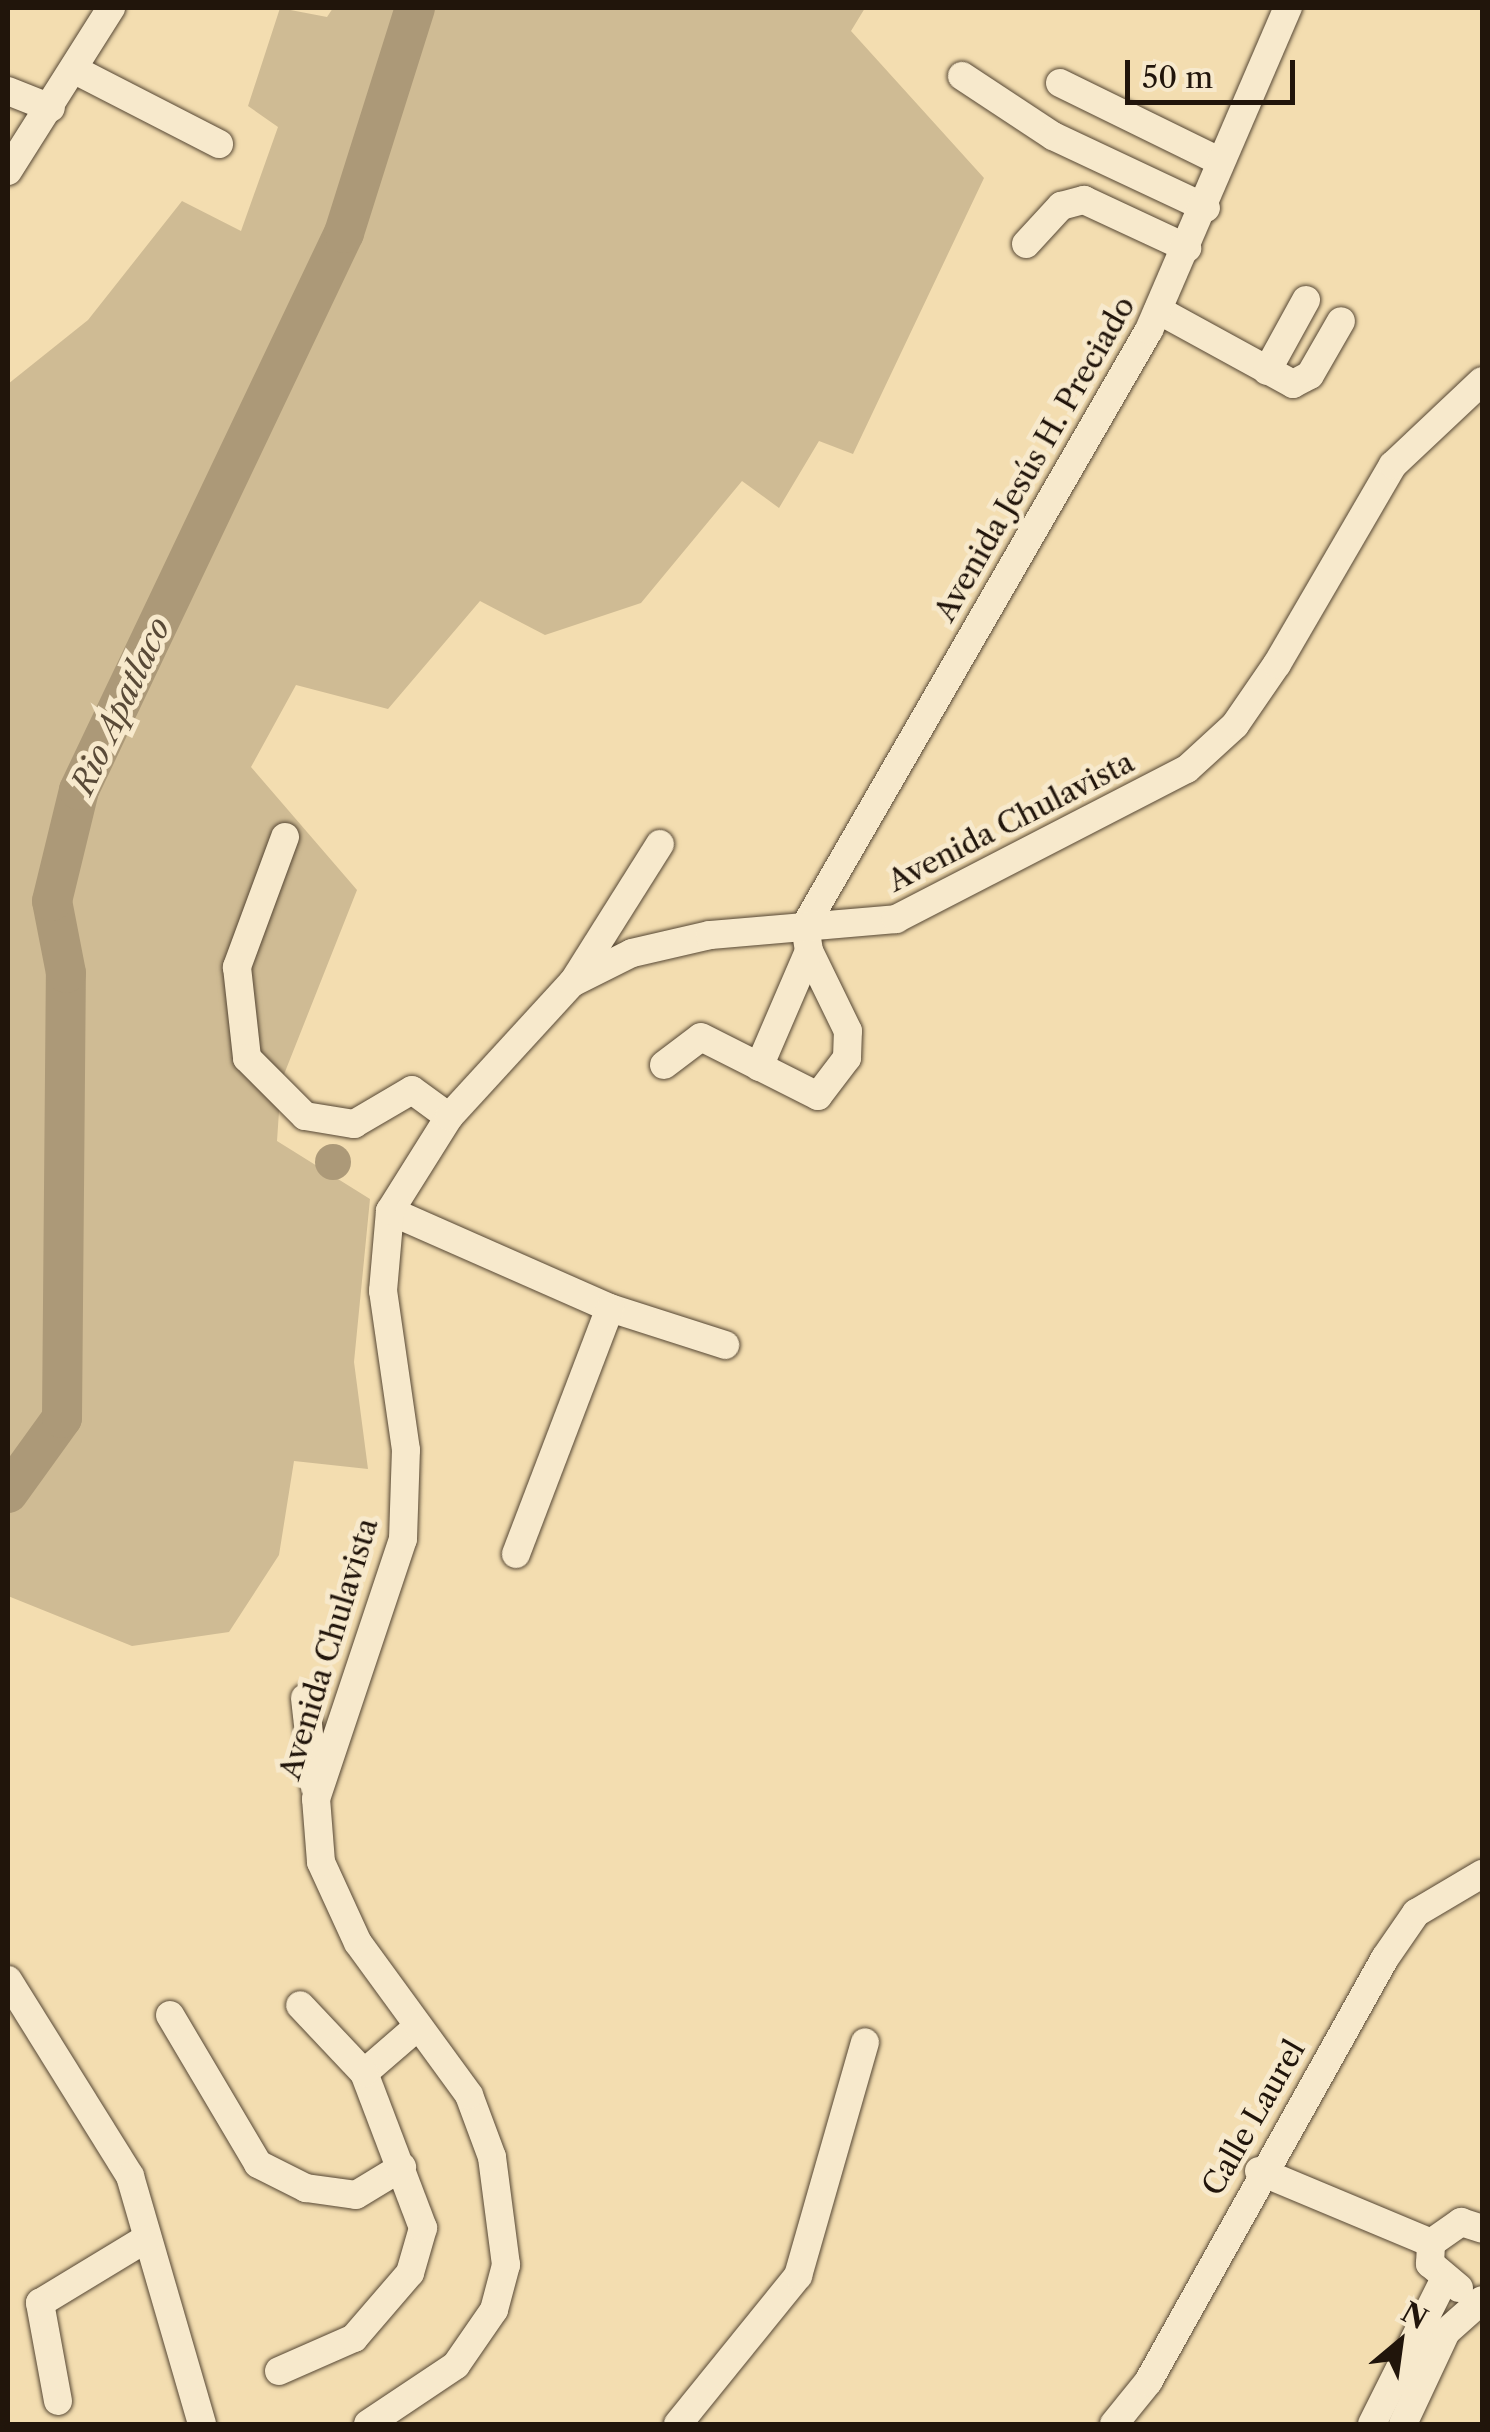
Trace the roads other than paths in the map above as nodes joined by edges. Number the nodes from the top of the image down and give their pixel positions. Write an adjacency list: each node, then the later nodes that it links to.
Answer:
1 (111, 8): 3 (street)
2 (1288, 8): 9 (street, Avenida Jesús H. Preciado)
3 (75, 70): 7 (street); 8 (street)
4 (962, 76): 11 (street)
5 (1060, 83): 9 (street)
6 (8, 91): 7 (street)
7 (51, 108): 10 (street)
8 (218, 144)
9 (1220, 162): 11 (street, Avenida Jesús H. Preciado)
10 (8, 170)
11 (1206, 208): 13 (street, Avenida Jesús H. Preciado)
12 (1026, 244): 13 (street)
13 (1187, 248): 15 (street, Avenida Jesús H. Preciado)
14 (1306, 300): 17 (street)
15 (1158, 310): 17 (street); 21 (street, Avenida Jesús H. Preciado)
16 (1341, 321): 17 (street)
17 (1267, 371)
18 (1482, 381): 21 (street, Avenida Chulavista)
19 (285, 837): 25 (street)
20 (660, 844): 22 (street)
21 (807, 939): 22 (street, Avenida Chulavista); 24 (street, Avenida Jesús H. Preciado); 24 (street)
22 (572, 983): 25 (street, Avenida Chulavista)
23 (664, 1065): 24 (street)
24 (759, 1067)
25 (449, 1117): 26 (street, Avenida Chulavista)
26 (390, 1211): 27 (street); 31 (street, Avenida Chulavista)
27 (610, 1308): 28 (street); 29 (street)
28 (725, 1345)
29 (516, 1554)
30 (305, 1698): 31 (street)
31 (316, 1799): 36 (street, Avenida Chulavista)
32 (1482, 1874): 40 (street, Calle Laurel)
33 (8, 1980): 42 (street)
34 (300, 2005): 38 (street)
35 (170, 2015): 39 (street)
36 (416, 2028): 38 (street); 50 (street, Avenida Chulavista)
37 (866, 2042): 51 (street)
38 (364, 2073): 39 (street)
39 (402, 2167): 47 (street)
40 (1259, 2171): 43 (street); 52 (street, Calle Laurel)
41 (1482, 2227): 43 (street)
42 (144, 2240): 48 (street); 49 (street)
43 (1431, 2243): 45 (street)
44 (1482, 2281): 45 (street)
45 (1443, 2282): 53 (street)
46 (1482, 2300): 54 (street)
47 (280, 2370)
48 (58, 2401)
49 (202, 2424)
50 (368, 2424)
51 (678, 2424)
52 (1114, 2424)
53 (1372, 2424)
54 (1403, 2424)

